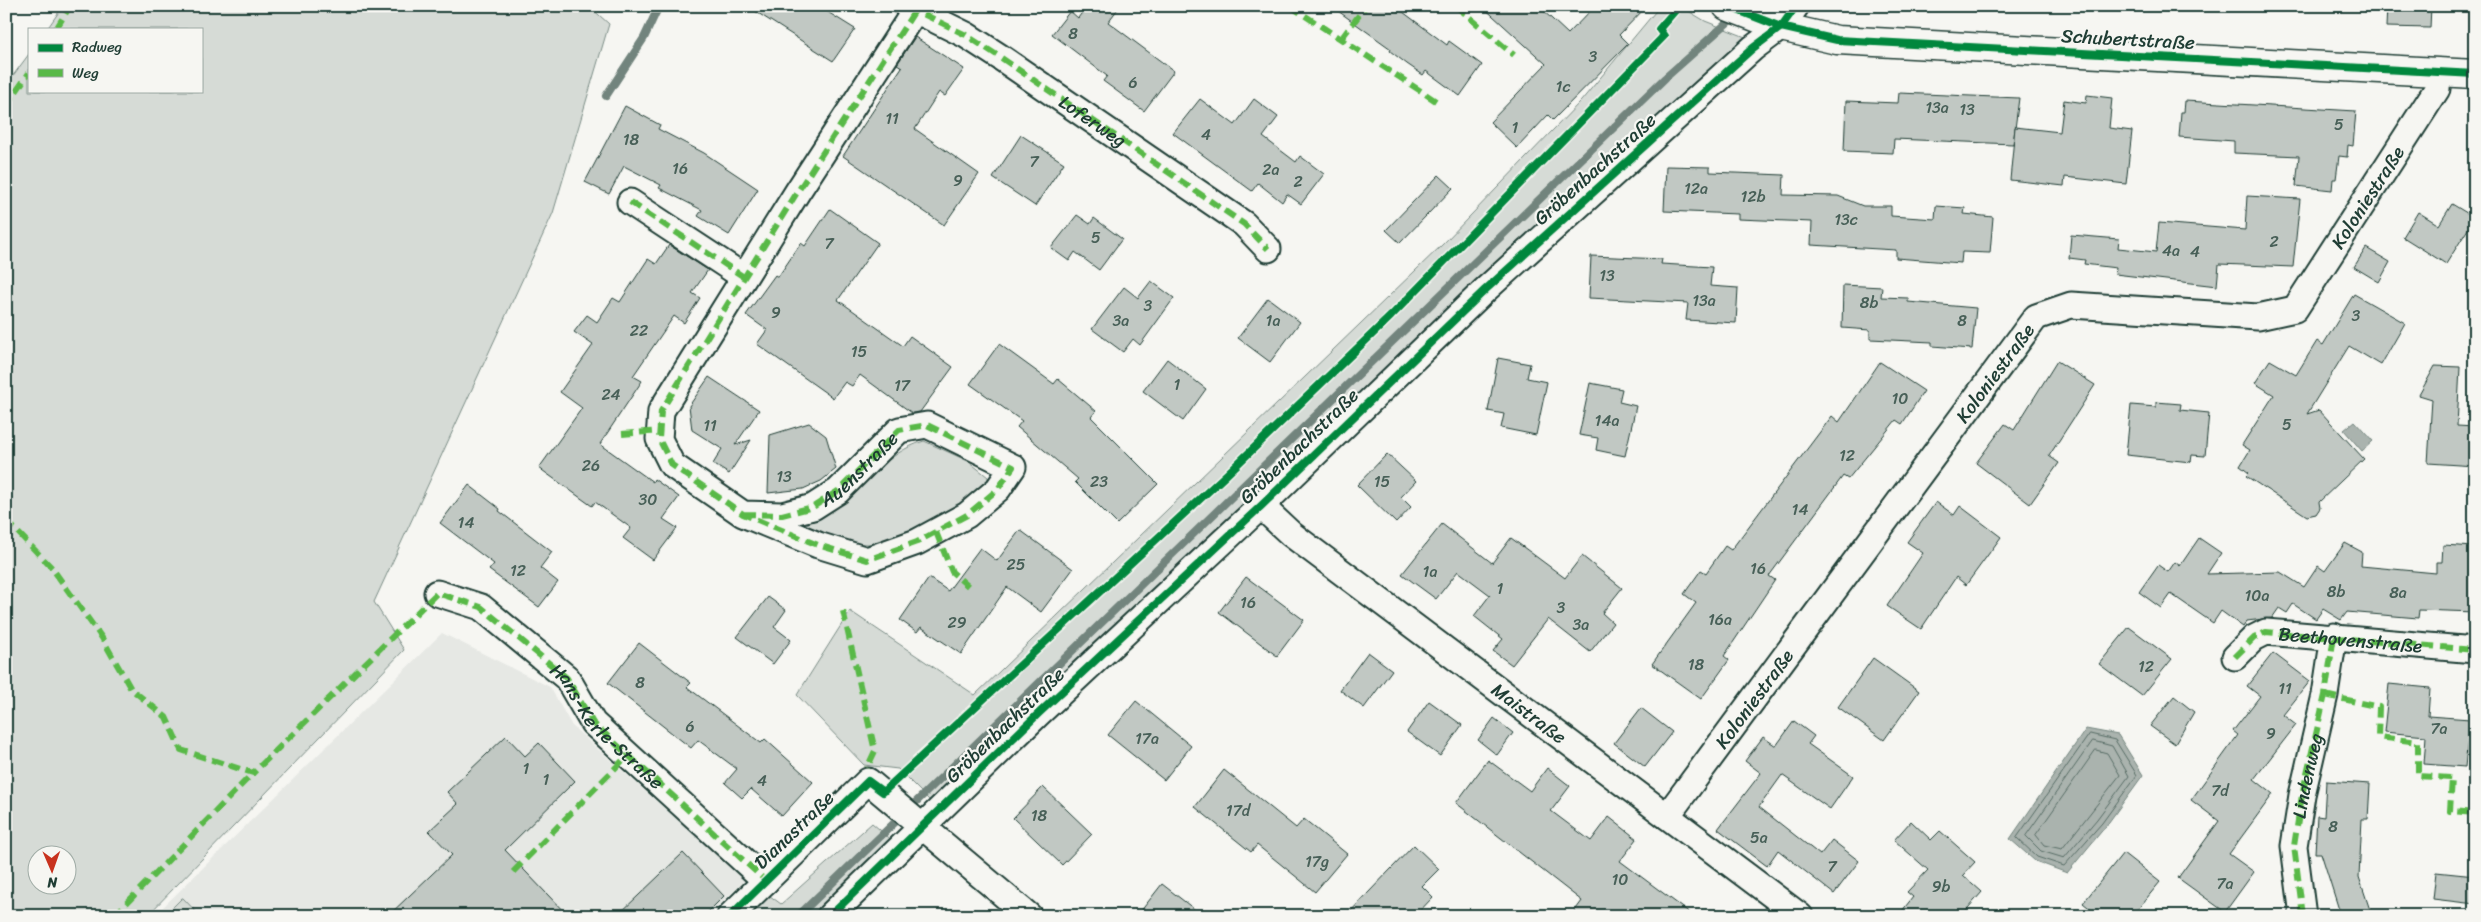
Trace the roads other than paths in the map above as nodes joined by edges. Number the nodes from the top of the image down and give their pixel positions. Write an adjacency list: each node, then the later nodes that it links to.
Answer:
1 (1727, 6): 3 (street, Schubertstraße)
2 (913, 8): 7 (street, Loferweg); 8 (street, Auenstraße)
3 (1789, 17): 4 (street, Schubertstraße); 9 (street, Gröbenbachstraße)
4 (2438, 72): 5 (street, Schubertstraße); 16 (street, Koloniestraße)
5 (2475, 74)
6 (630, 202): 8 (street)
7 (1268, 250)
8 (744, 277): 10 (street, Auenstraße)
9 (1261, 506): 15 (street, Gröbenbachstraße); 16 (street, Maistraße)
10 (743, 514): 10 (street, Auenstraße)
11 (437, 593): 17 (street, Hans-Kerle-Straße)
12 (2334, 636): 13 (street, Beethovenstraße); 14 (street, Beethovenstraße); 22 (street, Lindenweg)
13 (2475, 650)
14 (2235, 657)
15 (902, 810): 17 (street, Dianastraße); 19 (street, Gröbenbachstraße); 20 (street)
16 (1668, 816): 21 (street, Maistraße)
17 (766, 881): 18 (street, Dianastraße)
18 (730, 916)
19 (830, 916)
20 (1029, 916)
21 (1800, 916)
22 (2303, 916)

